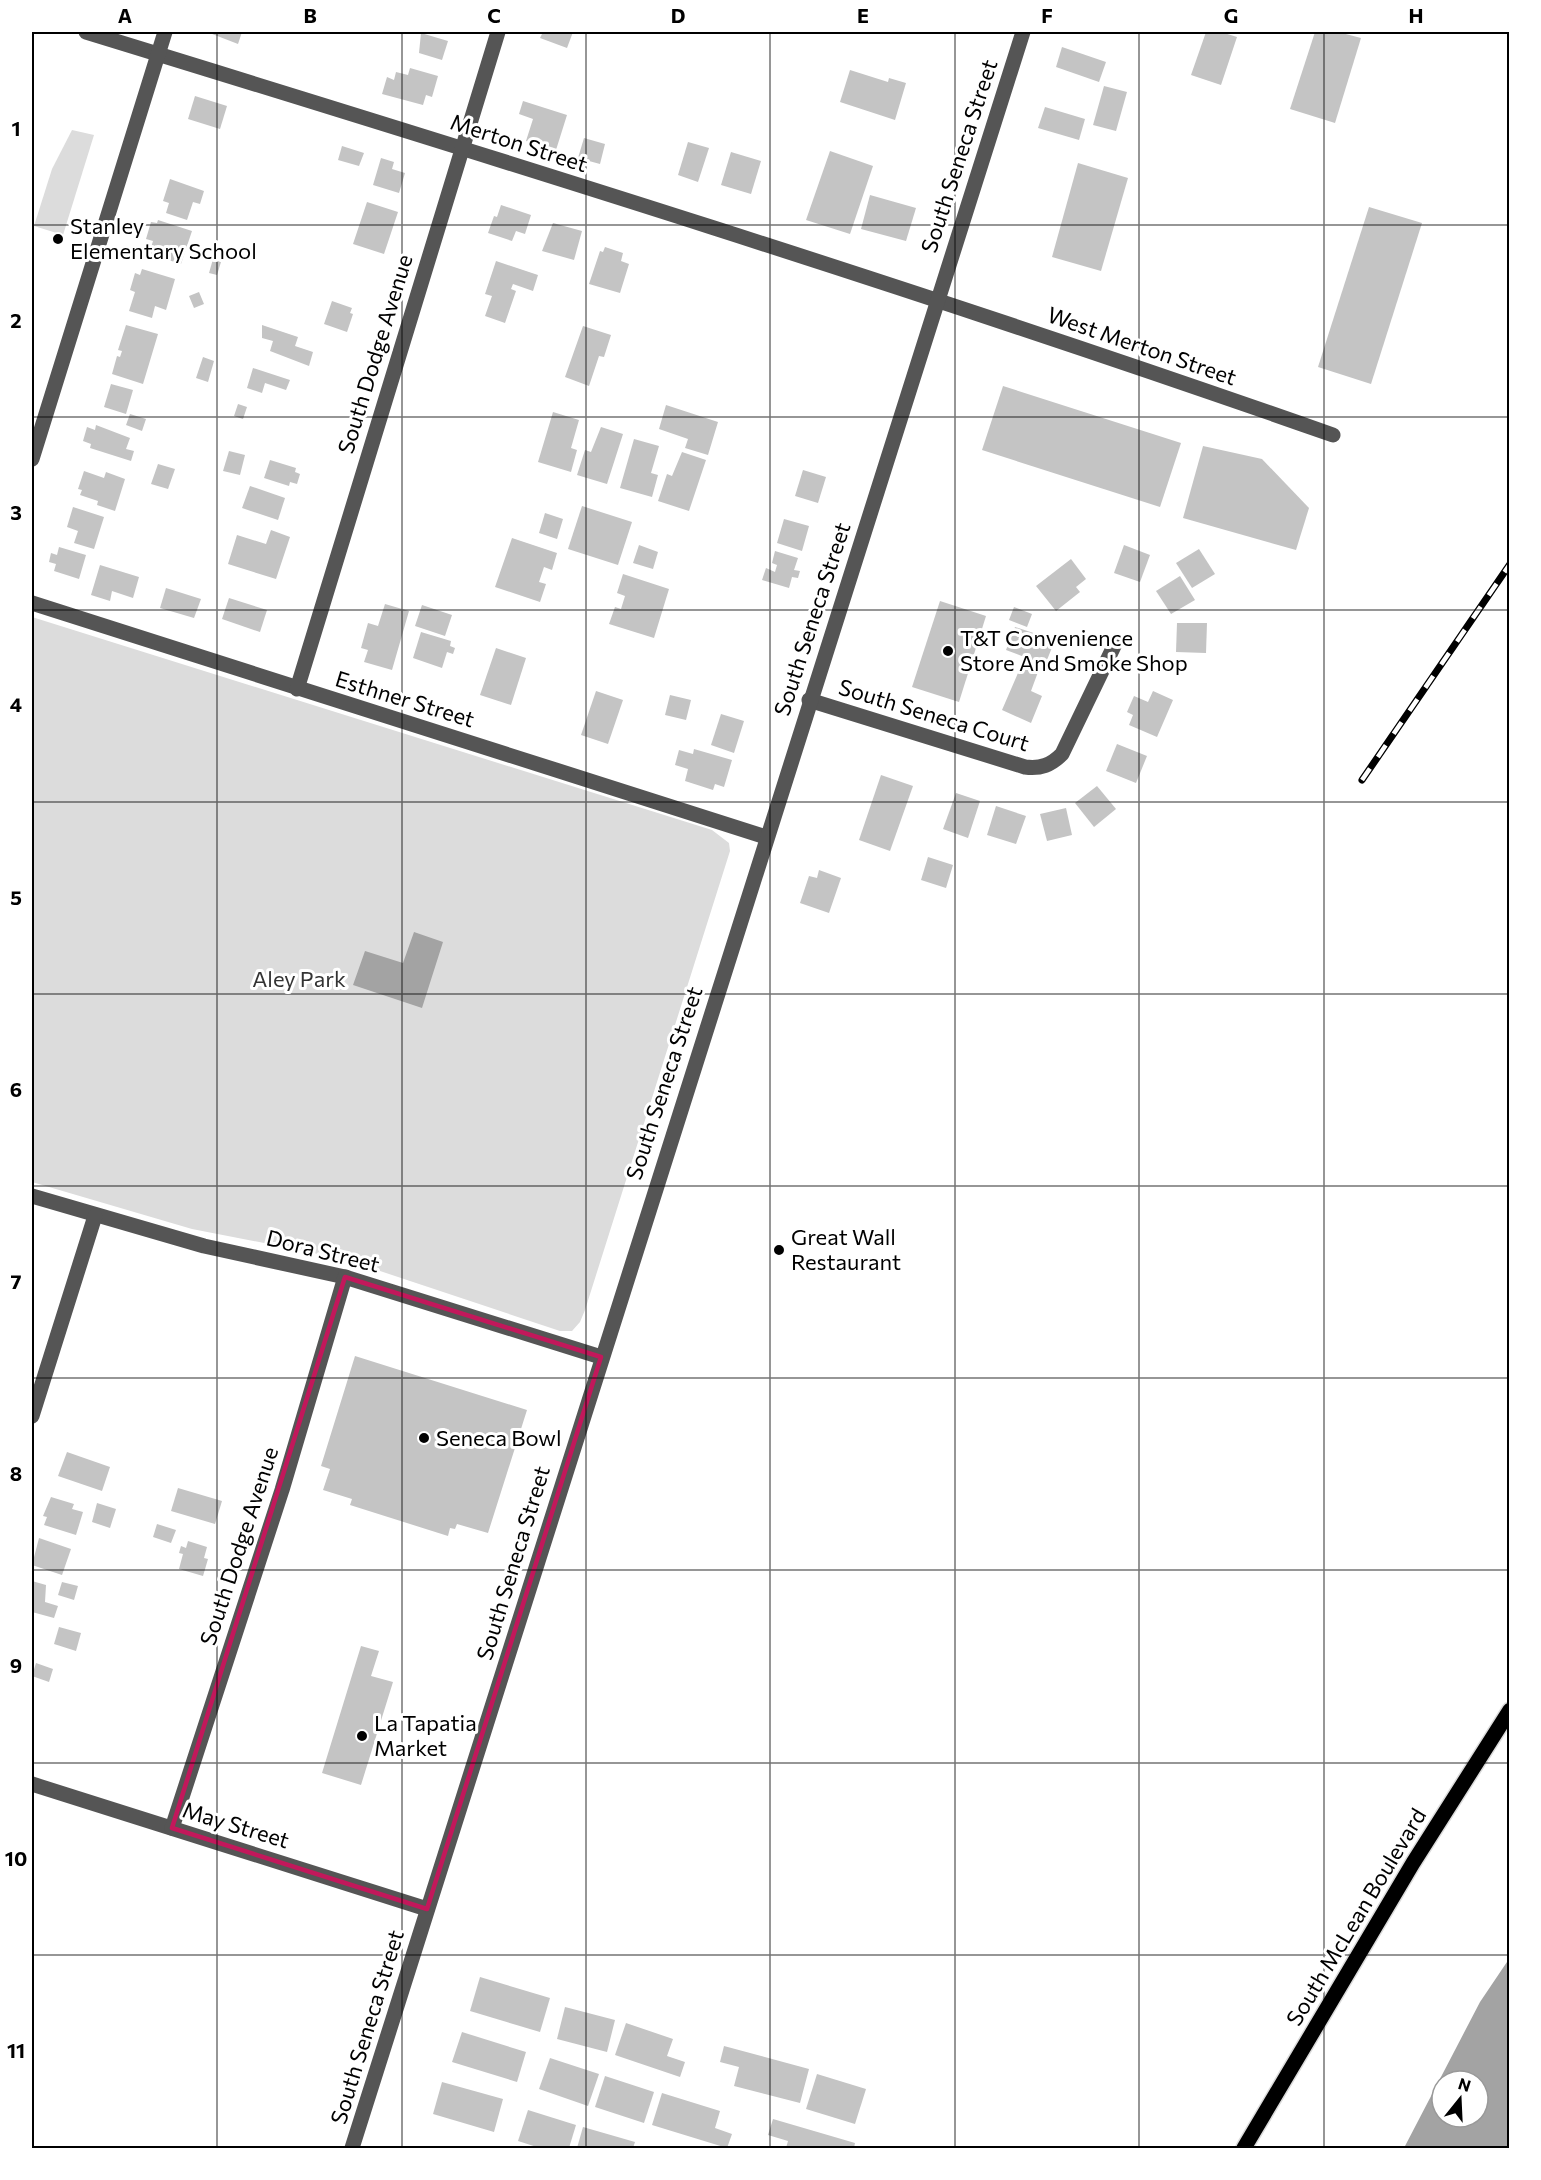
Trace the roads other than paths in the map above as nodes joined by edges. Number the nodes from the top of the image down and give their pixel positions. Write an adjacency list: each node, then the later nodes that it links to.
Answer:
1 (86, 32): 5 (street, Merton Street)
2 (165, 32): 5 (street)
3 (498, 32): 6 (street, South Dodge Avenue)
4 (1023, 32): 7 (street, South Seneca Street)
5 (158, 54): 6 (street, Merton Street); 9 (street)
6 (461, 148): 7 (street, Merton Street); 12 (street, South Dodge Avenue)
7 (936, 302): 8 (street, West Merton Street); 13 (street, South Seneca Street)
8 (1333, 435)
9 (32, 459)
10 (32, 603): 12 (street, Esthner Street)
11 (1116, 642): 13 (street, South Seneca Court)
12 (297, 689): 14 (street, Esthner Street)
13 (809, 700): 14 (street, South Seneca Street)
14 (766, 837): 18 (street, South Seneca Street)
15 (32, 1196): 16 (street, Dora Street)
16 (95, 1216): 17 (street, Dora Street); 19 (street)
17 (345, 1276): 18 (street, Dora Street); 22 (street, South Dodge Avenue)
18 (601, 1357): 23 (street, South Seneca Street)
19 (32, 1416)
20 (1509, 1710): 25 (main road, South McLean Boulevard)
21 (32, 1784): 22 (street, May Street)
22 (172, 1828): 23 (street, May Street)
23 (427, 1909): 24 (street, South Seneca Street)
24 (352, 2148)
25 (1244, 2148)

